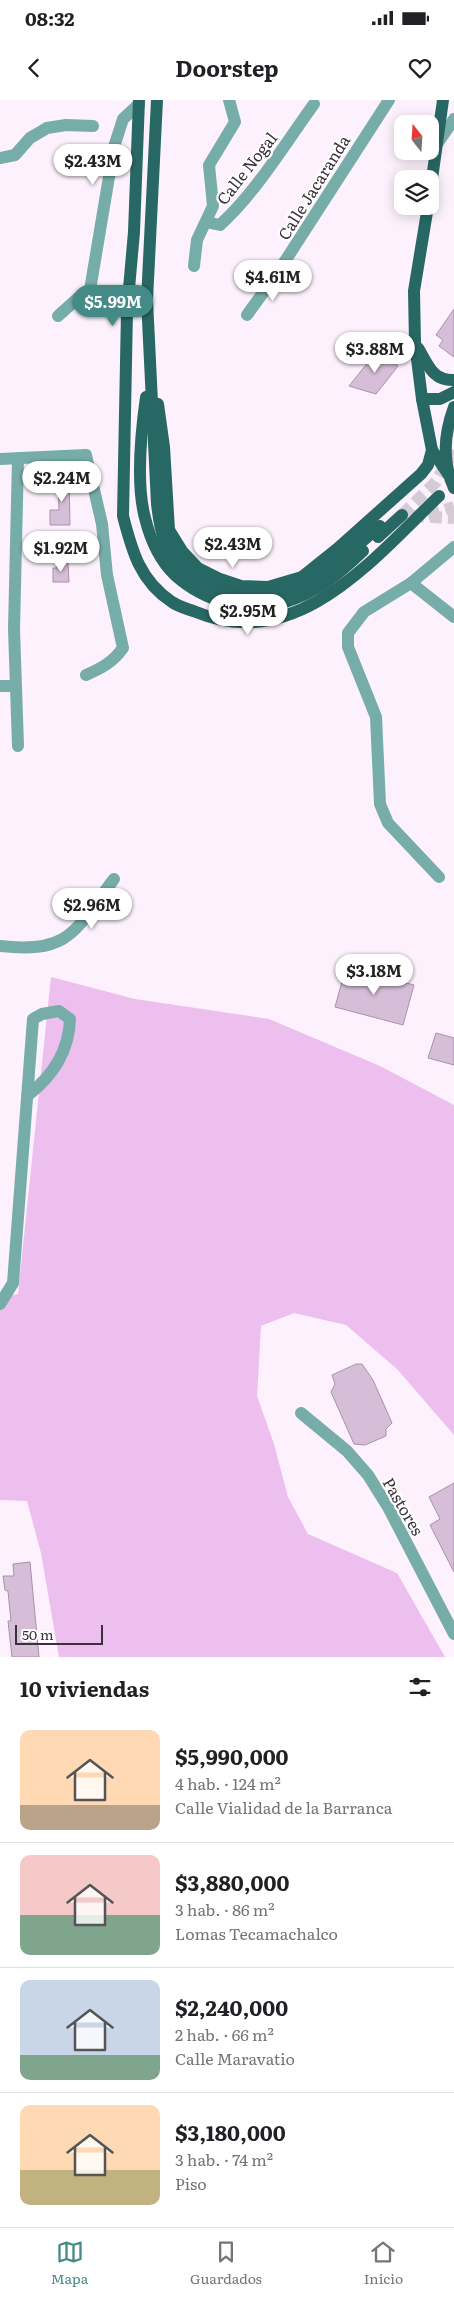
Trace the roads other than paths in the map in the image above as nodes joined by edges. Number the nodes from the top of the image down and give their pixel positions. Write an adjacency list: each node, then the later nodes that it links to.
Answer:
1 (157, 100): 18 (main road)
2 (229, 100): 13 (street)
3 (389, 100): 15 (street, Calle Jacaranda)
4 (443, 100): 9 (main road)
5 (139, 102): 16 (street); 32 (main road)
6 (314, 104): 13 (street, Calle Nogal)
7 (454, 119): 10 (street)
8 (94, 126): 11 (street)
9 (439, 129)
10 (439, 141)
11 (0, 158)
12 (427, 215): 17 (main road)
13 (206, 222): 14 (street, Calle Nogal)
14 (194, 266)
15 (247, 315)
16 (58, 316)
17 (415, 343): 19 (main road); 21 (main road)
18 (151, 362): 23 (main road); 29 (main road); 31 (main road)
19 (454, 380)
20 (454, 392): 21 (main road)
21 (422, 399): 23 (main road)
22 (454, 407): 26 (main road)
23 (432, 450): 26 (main road)
24 (18, 458): 25 (street); 36 (street); 38 (street)
25 (0, 460)
26 (448, 474): 27 (main road)
27 (454, 488)
28 (439, 496): 32 (main road)
29 (402, 514)
30 (428, 515): 32 (main road)
31 (380, 526)
32 (407, 527)
33 (454, 547): 34 (street)
34 (412, 583): 35 (street); 40 (street)
35 (454, 617)
36 (86, 675)
37 (0, 686): 38 (street)
38 (15, 686): 39 (street)
39 (18, 746)
40 (439, 877)
41 (114, 879): 42 (street)
42 (0, 946)
43 (27, 1096): 43 (street); 44 (street)
44 (0, 1304)
45 (301, 1413): 46 (street, Pastores)
46 (454, 1634)

